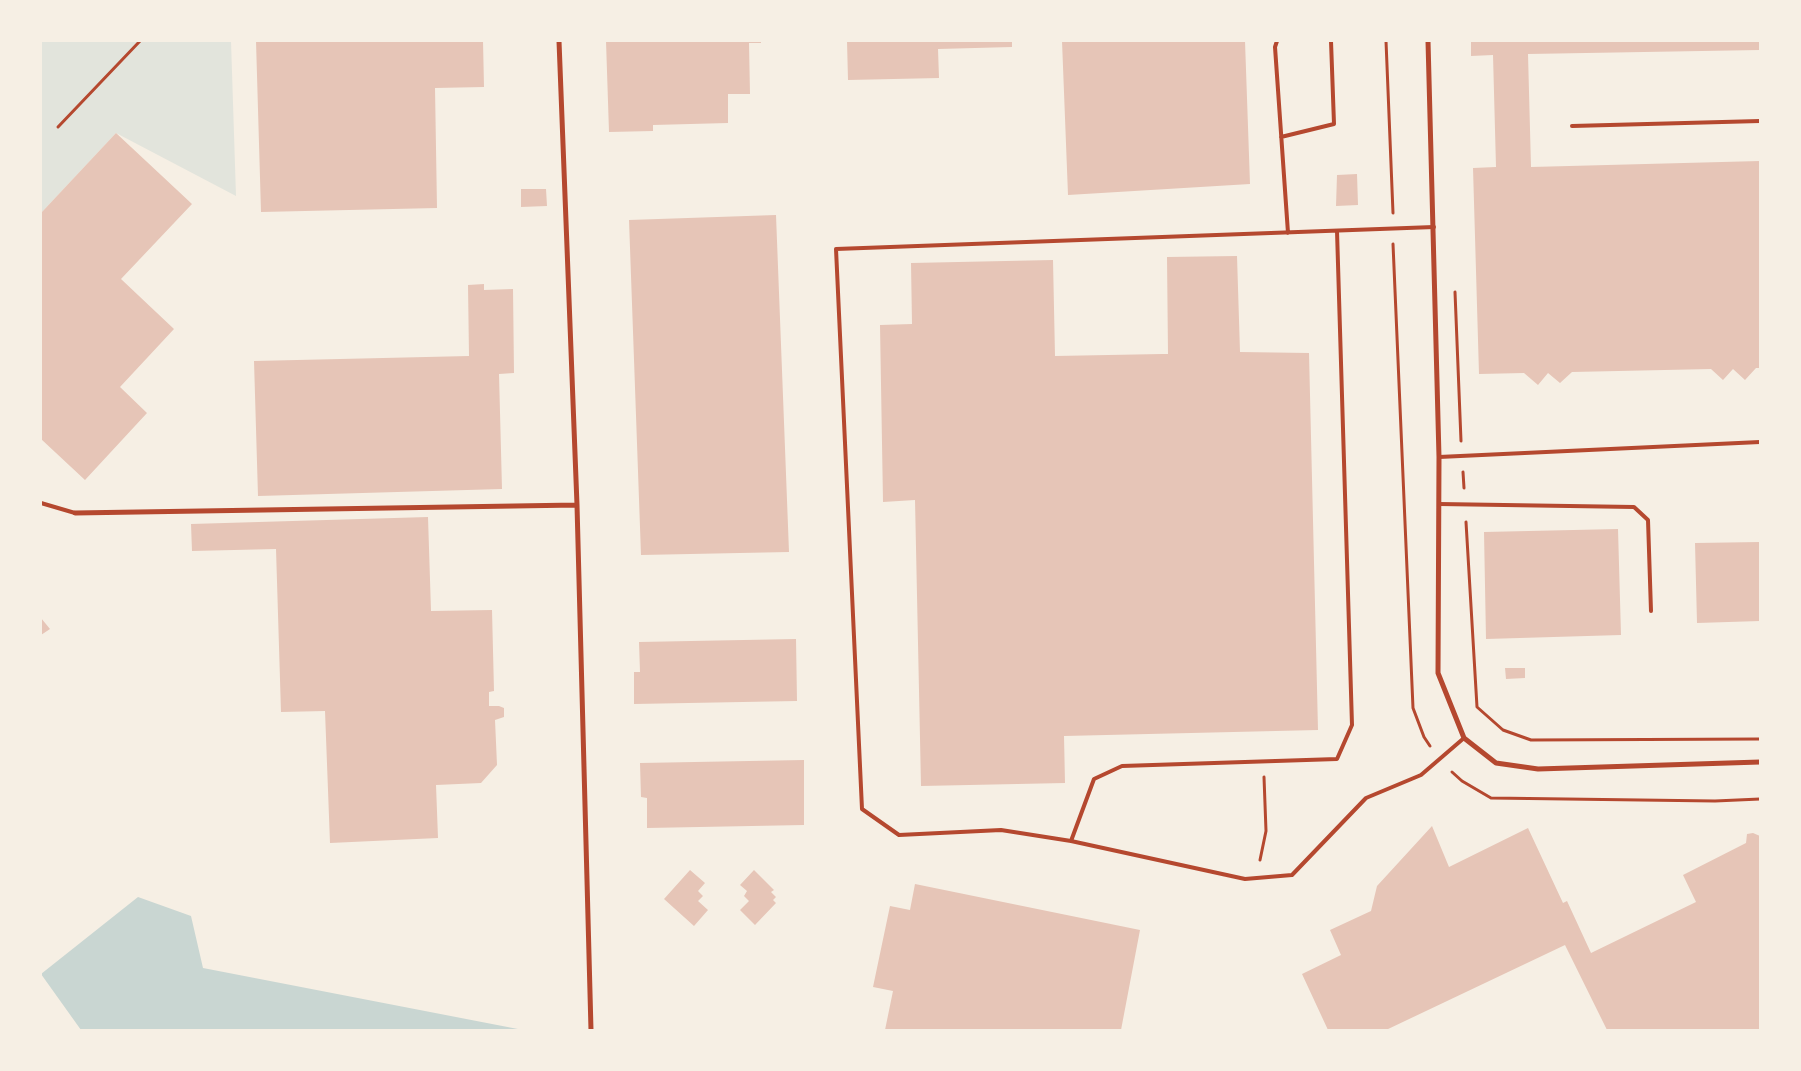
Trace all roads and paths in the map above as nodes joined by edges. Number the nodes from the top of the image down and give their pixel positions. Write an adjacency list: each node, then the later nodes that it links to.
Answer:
1 (140, 41): 9 (path)
2 (559, 41): 22 (street)
3 (1277, 41): 10 (lane)
4 (1331, 41): 10 (lane)
5 (1386, 41): 12 (path)
6 (1428, 41): 11 (street)
7 (1760, 121): 8 (lane)
8 (1572, 126)
9 (58, 127)
10 (1281, 137): 14 (lane)
11 (1434, 227): 12 (lane); 18 (street)
12 (1393, 229): 13 (lane); 27 (path)
13 (1337, 231): 14 (lane); 28 (lane)
14 (1288, 233): 31 (lane)
15 (1455, 288): 17 (path)
16 (1760, 442): 17 (lane)
17 (1462, 456): 18 (lane); 21 (path)
18 (1439, 457): 20 (street)
19 (41, 503): 23 (lane)
20 (1439, 504): 21 (lane); 25 (street)
21 (1465, 504): 24 (lane); 26 (path)
22 (577, 505): 23 (street); 33 (street)
23 (75, 513)
24 (1651, 611)
25 (1464, 738): 27 (lane); 29 (street)
26 (1760, 738)
27 (1439, 760): 30 (path); 32 (lane)
28 (1264, 761): 31 (lane); 32 (path)
29 (1760, 762)
30 (1760, 799)
31 (1071, 841): 32 (lane)
32 (1257, 878)
33 (591, 1030)

